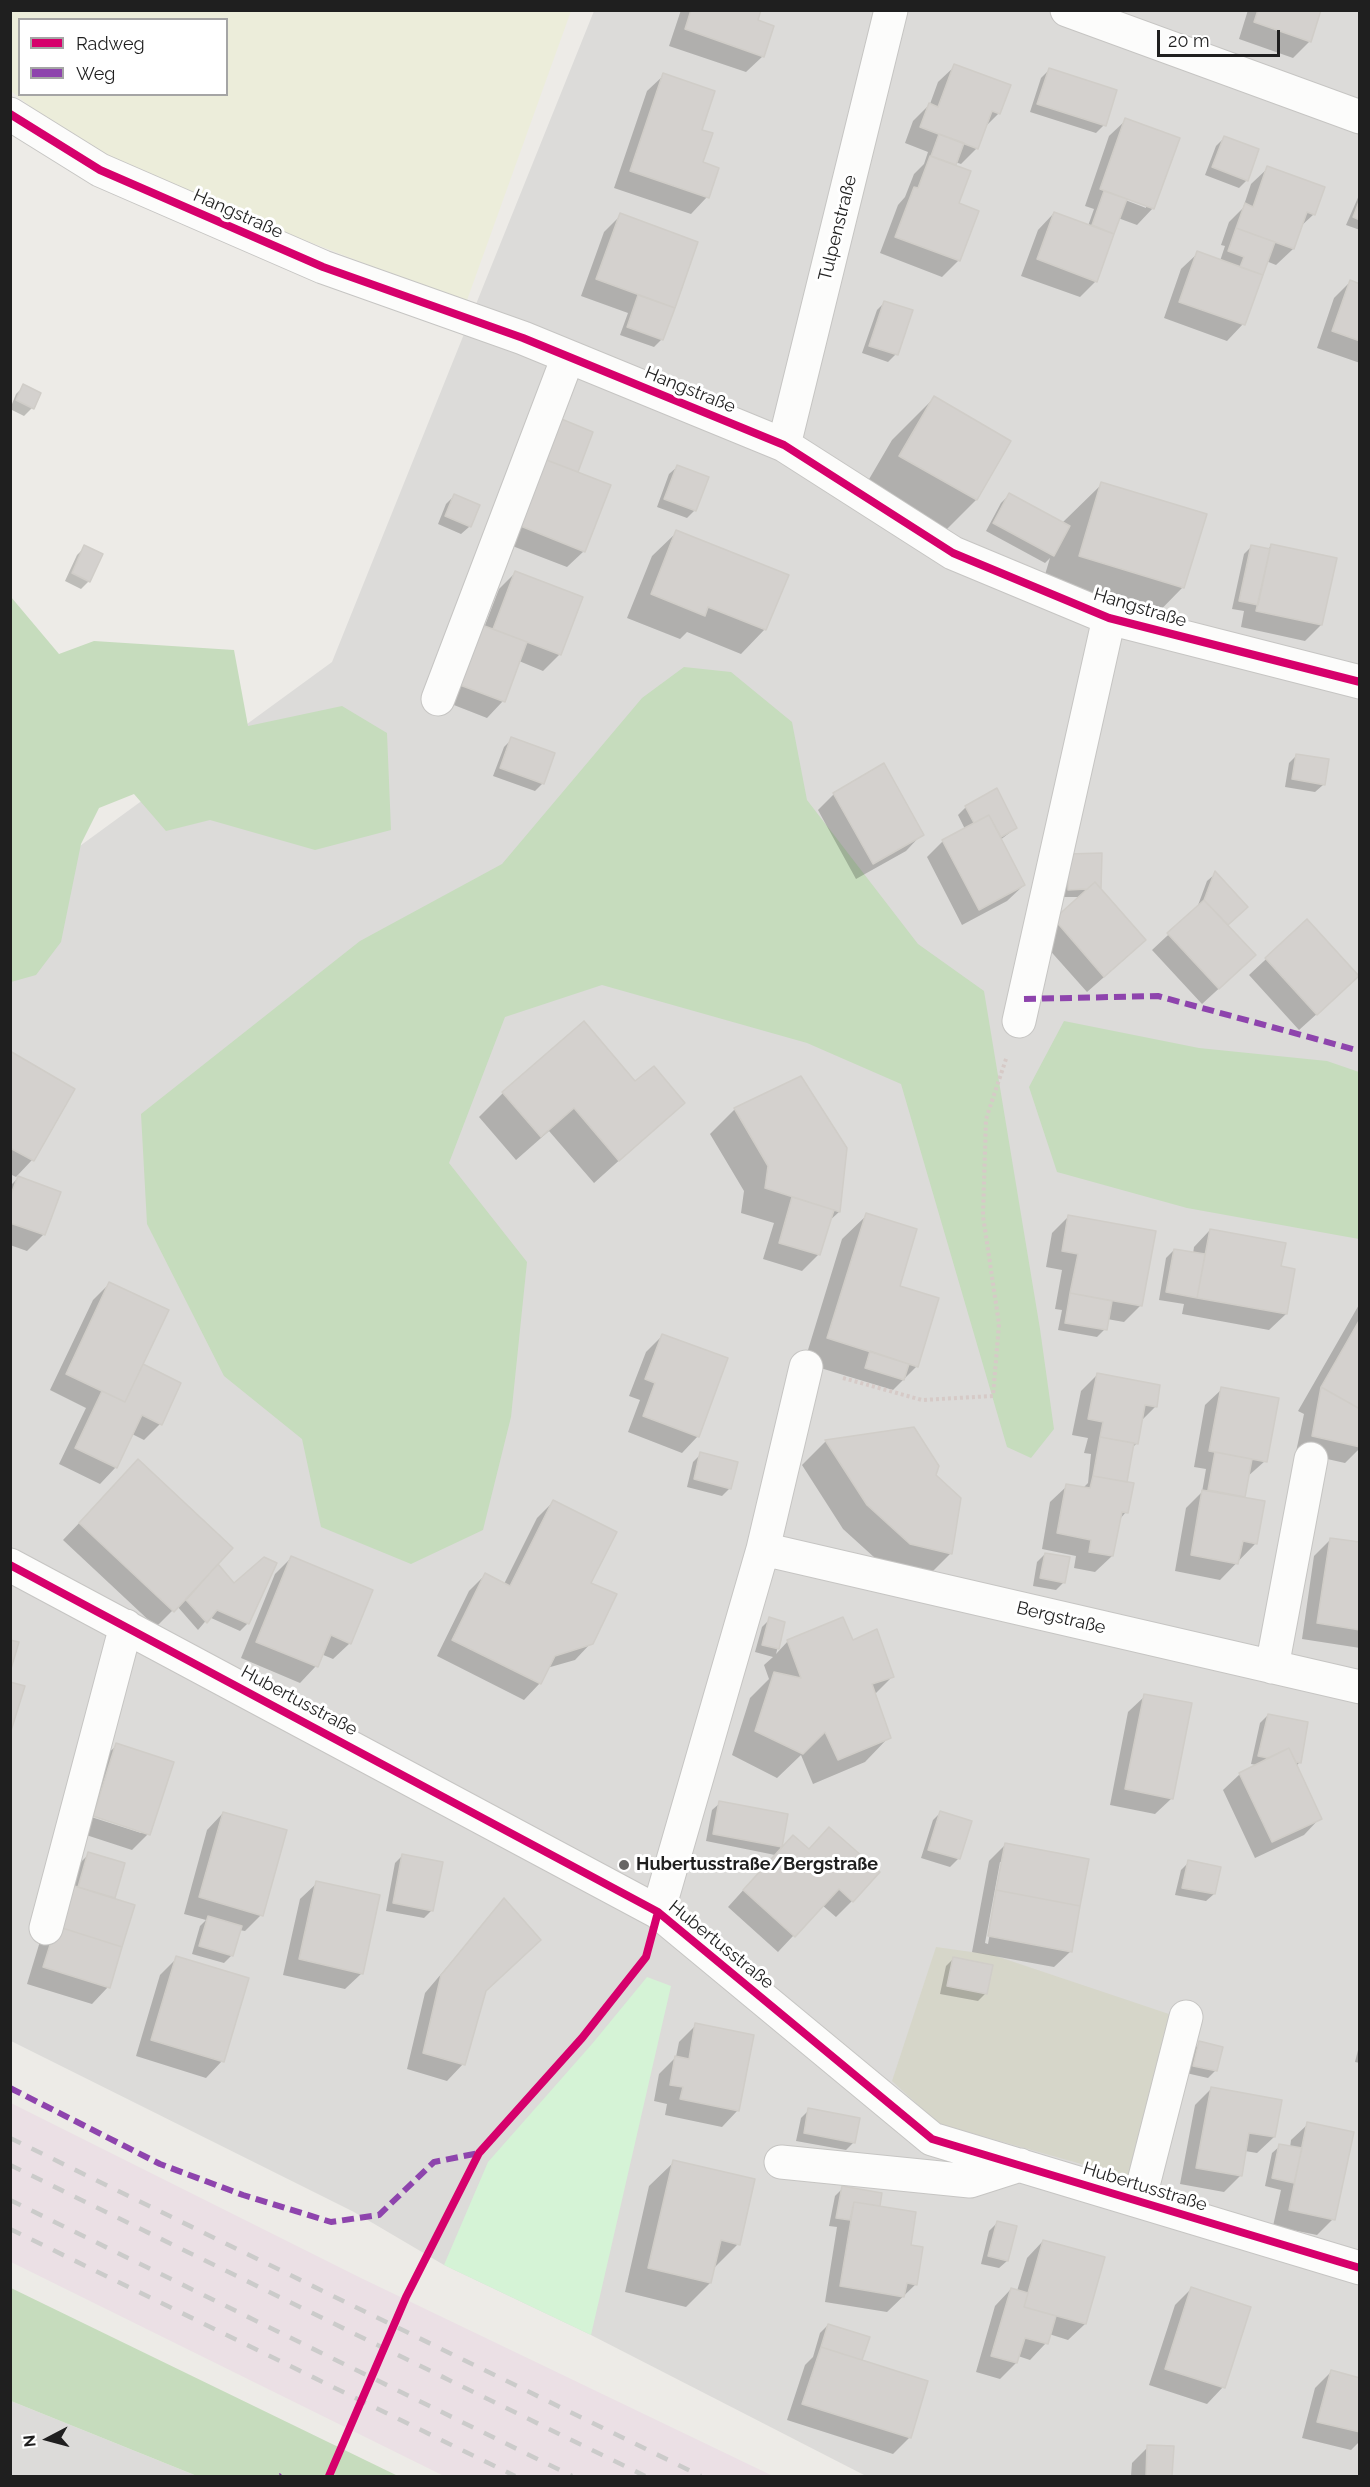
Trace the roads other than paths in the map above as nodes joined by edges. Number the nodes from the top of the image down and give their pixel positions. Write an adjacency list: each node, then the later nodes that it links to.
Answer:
1 (891, 10): 6 (street, Tulpenstraße)
2 (1067, 10): 4 (street)
3 (10, 114): 5 (street, Hangstraße)
4 (1359, 117)
5 (568, 357): 6 (street, Hangstraße); 9 (street)
6 (784, 445): 7 (street, Hangstraße)
7 (1109, 618): 8 (street, Hangstraße); 10 (street)
8 (1359, 682)
9 (438, 699)
10 (1019, 1021)
11 (806, 1367): 13 (street)
12 (1311, 1459): 16 (street)
13 (763, 1549): 16 (street, Bergstraße); 18 (street)
14 (10, 1565): 15 (street, Hubertusstraße)
15 (126, 1626): 18 (street, Hubertusstraße); 19 (street)
16 (1272, 1667): 17 (street, Bergstraße)
17 (1359, 1688)
18 (658, 1912): 22 (street, Hubertusstraße)
19 (46, 1928)
20 (1186, 2017): 23 (street)
21 (781, 2162): 22 (street)
22 (1020, 2165): 23 (street, Hubertusstraße)
23 (1139, 2202): 24 (street, Hubertusstraße)
24 (1359, 2268)

